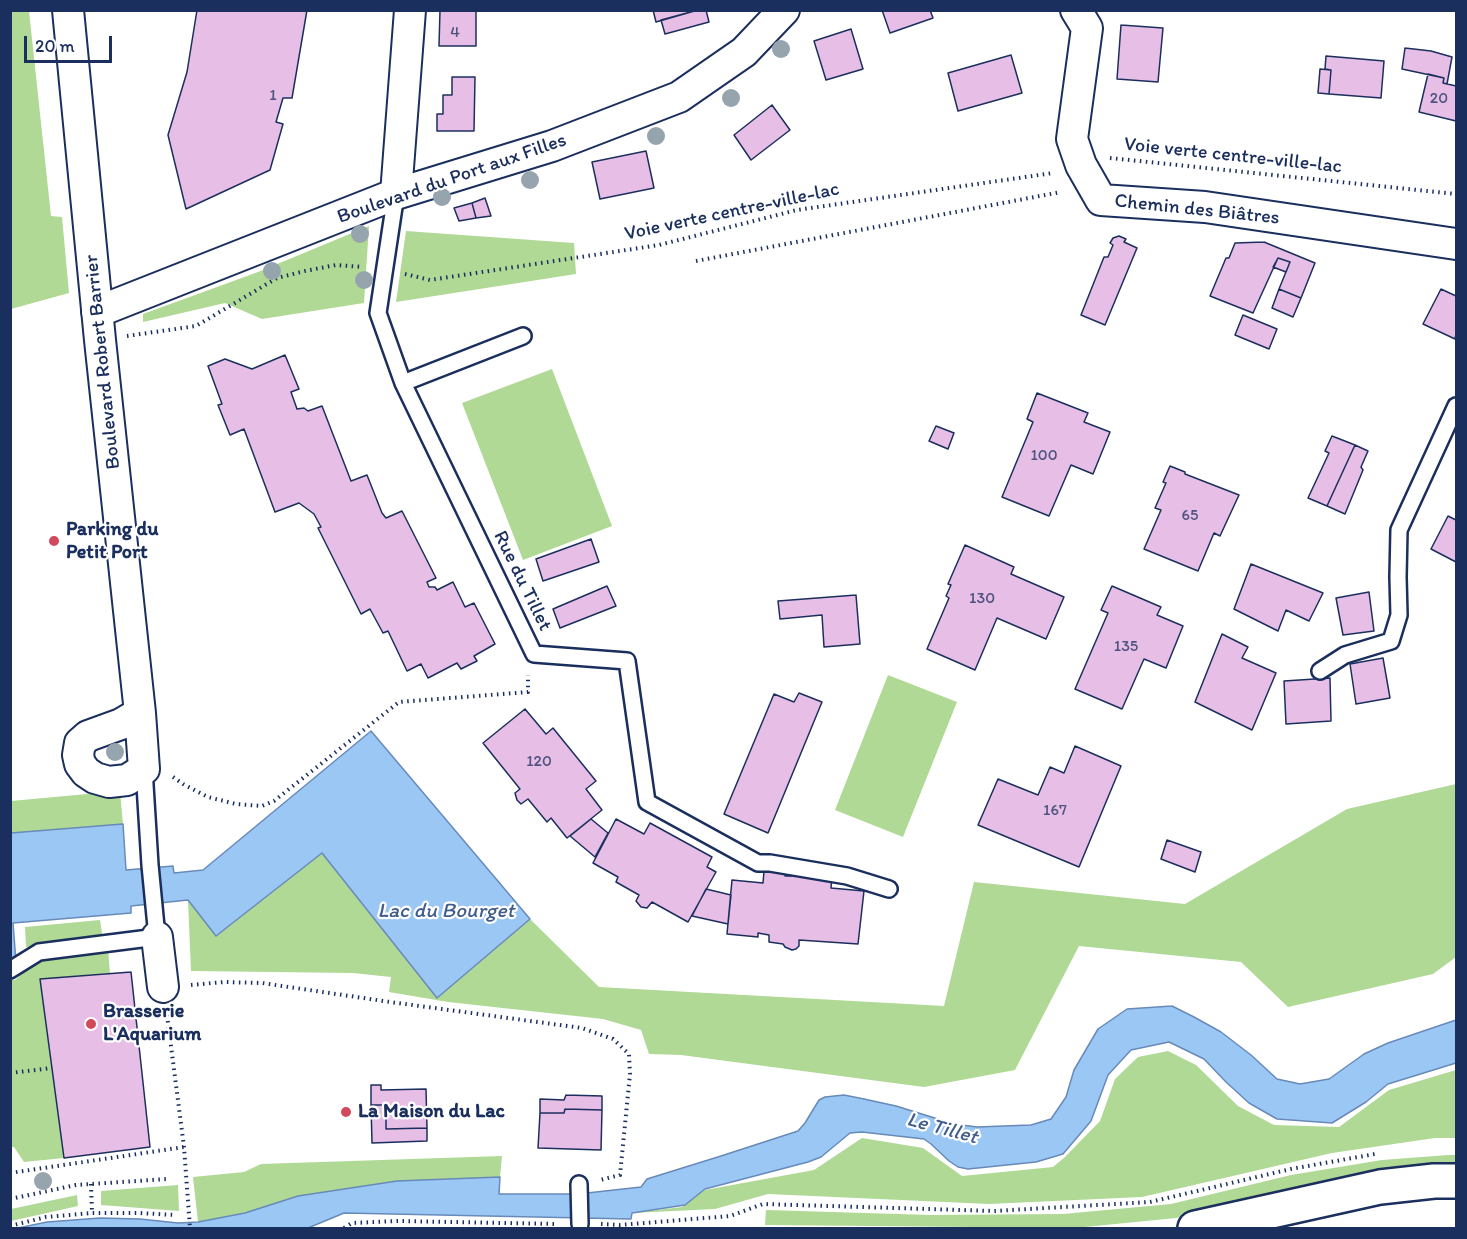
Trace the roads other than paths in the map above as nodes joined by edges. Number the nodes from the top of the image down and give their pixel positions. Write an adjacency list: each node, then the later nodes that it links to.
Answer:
1 (68, 10): 7 (street, Boulevard Robert Barrier)
2 (410, 10): 5 (street)
3 (784, 10): 5 (street, Boulevard du Port aux Filles)
4 (1076, 10): 6 (street, Chemin des Biâtres)
5 (396, 194): 7 (street, Boulevard du Port aux Filles); 9 (lane, Rue du Tillet)
6 (1456, 244)
7 (99, 326): 12 (street, Boulevard Robert Barrier)
8 (523, 336): 9 (lane)
9 (403, 383): 14 (lane, Rue du Tillet)
10 (1456, 406): 11 (lane)
11 (1320, 670)
12 (140, 713): 13 (street, Boulevard Robert Barrier); 13 (street)
13 (144, 769): 15 (lane)
14 (889, 889)
15 (156, 923): 16 (lane); 17 (street)
16 (10, 970)
17 (163, 987)
18 (1456, 1181): 21 (street)
19 (579, 1184): 20 (lane)
20 (580, 1224)
21 (1195, 1228)

